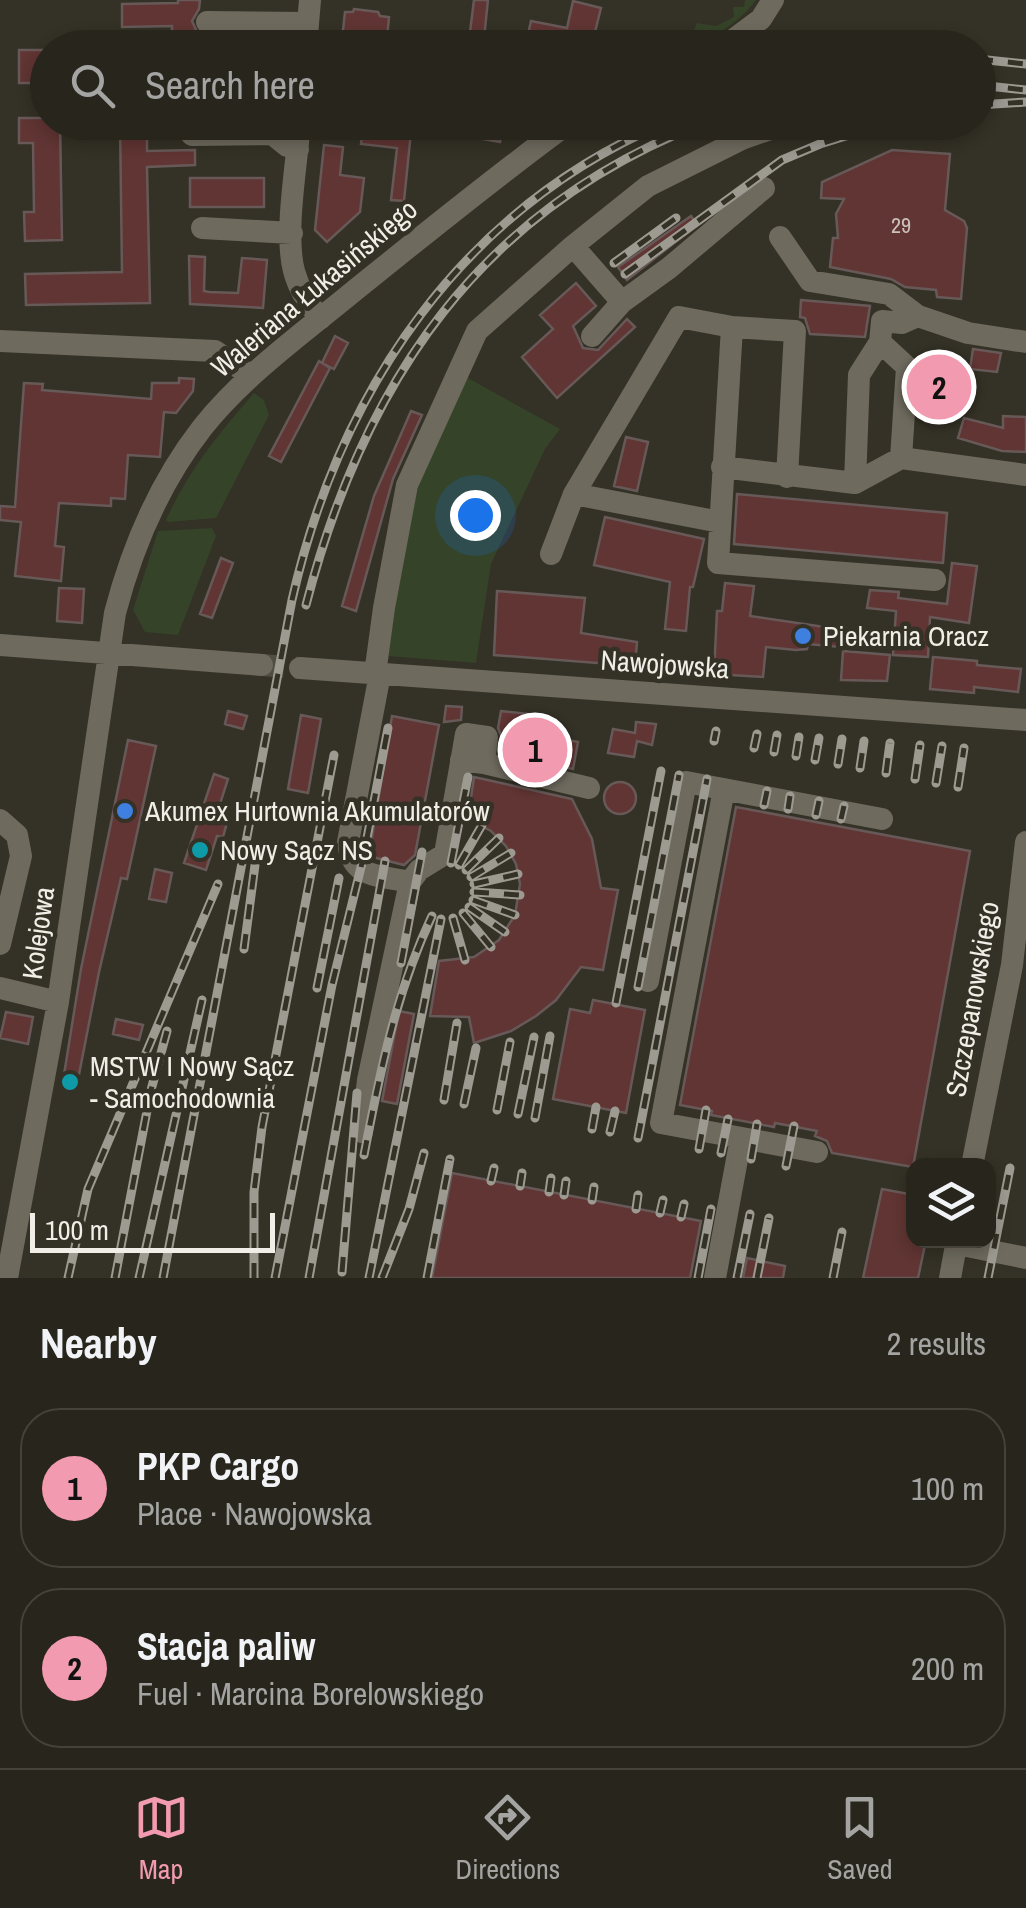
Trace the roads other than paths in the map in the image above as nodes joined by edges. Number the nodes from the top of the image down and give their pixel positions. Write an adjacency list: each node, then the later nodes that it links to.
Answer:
1 (772, 0): 4 (street)
2 (309, 12): 3 (street)
3 (207, 22)
4 (746, 30)
5 (280, 140): 9 (street)
6 (299, 140): 9 (street)
7 (545, 140): 17 (street, Waleriana Łukasińskiego)
8 (740, 140): 14 (street)
9 (298, 149): 12 (street)
10 (764, 188): 15 (street)
11 (202, 228): 12 (street)
12 (292, 232): 17 (street)
13 (780, 237): 16 (street)
14 (573, 246): 15 (street); 37 (street)
15 (622, 302): 19 (street)
16 (918, 316): 21 (street); 22 (street)
17 (320, 319): 23 (street, Waleriana Łukasińskiego)
18 (732, 327): 25 (street); 27 (street); 29 (street)
19 (592, 336)
20 (0, 341): 23 (street)
21 (880, 342): 24 (street); 28 (street)
22 (1026, 342)
23 (251, 376): 34 (street, Waleriana Łukasińskiego)
24 (901, 458): 26 (street); 28 (street)
25 (722, 468): 27 (street); 30 (street)
26 (1026, 475)
27 (787, 477): 28 (street)
28 (855, 484)
29 (574, 494): 30 (street); 31 (street)
30 (720, 522): 32 (street)
31 (551, 554)
32 (935, 580)
33 (0, 644): 34 (street)
34 (108, 654): 35 (street); 48 (street, Kolejowa)
35 (262, 665)
36 (300, 668): 37 (street, Nawojowska)
37 (378, 674): 38 (street, Nawojowska); 44 (street)
38 (1026, 720)
39 (589, 788): 44 (street)
40 (724, 789): 41 (street); 46 (street); 50 (street)
41 (882, 819)
42 (0, 820): 45 (street)
43 (1026, 842): 52 (street, Szczepanowskiego)
44 (410, 882): 49 (street)
45 (0, 944)
46 (648, 981)
47 (0, 988): 48 (street)
48 (58, 1002): 56 (street, Kolejowa)
49 (362, 1132)
50 (740, 1138): 51 (street); 57 (street)
51 (816, 1152)
52 (974, 1158)
53 (956, 1248): 58 (street)
54 (983, 1248): 55 (street)
55 (1026, 1258)
56 (7, 1278)
57 (715, 1278)
58 (950, 1278)

